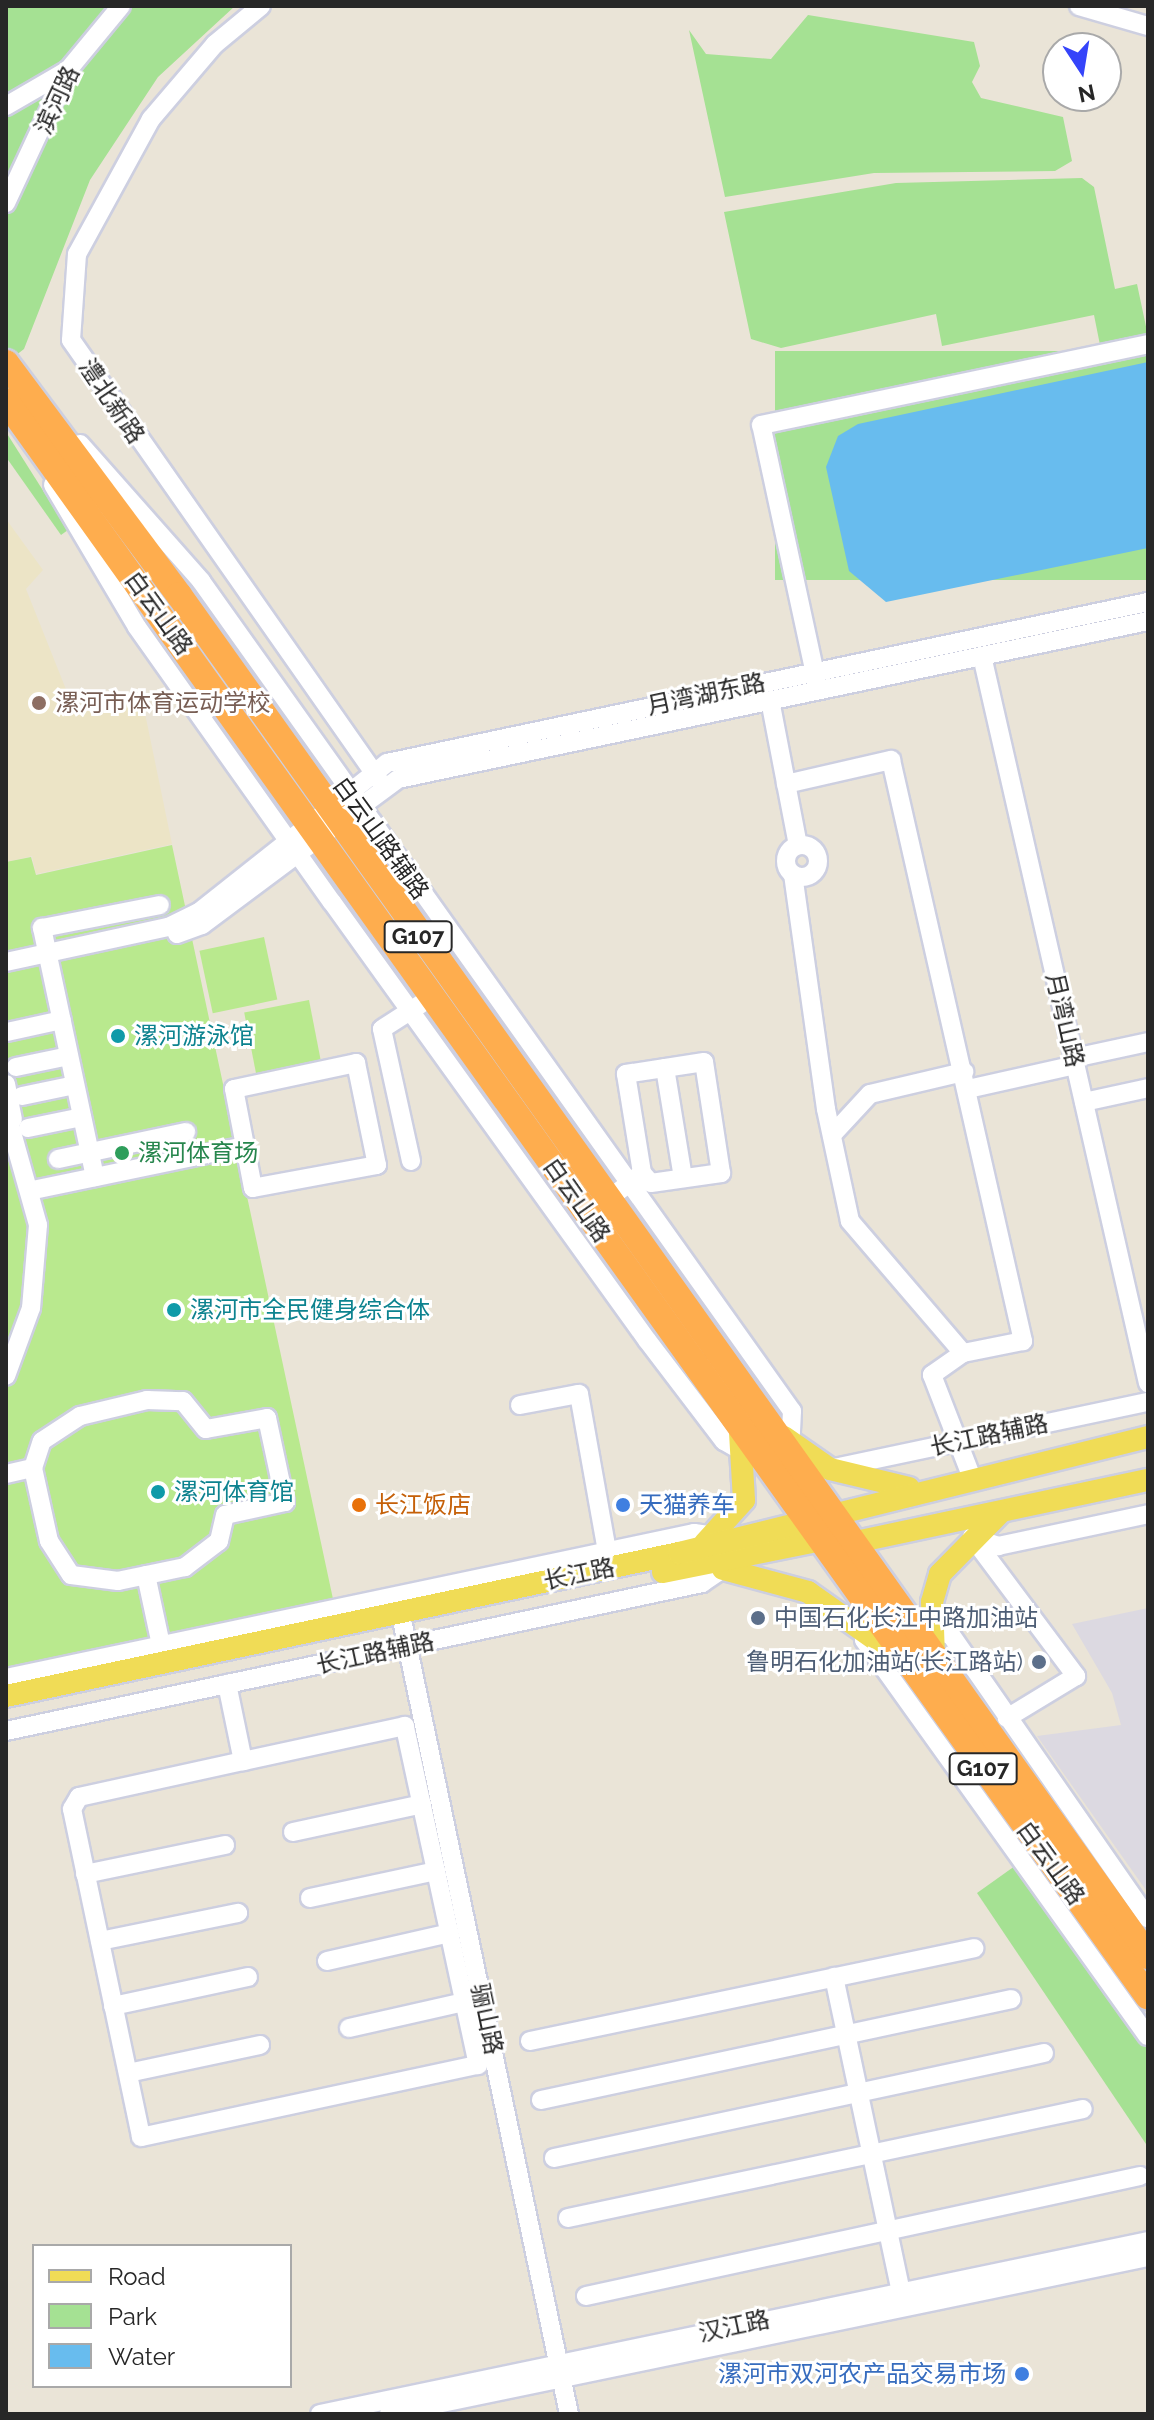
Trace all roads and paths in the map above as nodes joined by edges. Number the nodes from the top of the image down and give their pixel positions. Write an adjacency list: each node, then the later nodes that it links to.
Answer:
1 (121, 6): 5 (street, 滨河路)
2 (261, 6): 12 (street, 澧北新路)
3 (1079, 6): 4 (street)
4 (1148, 26)
5 (68, 70): 6 (street); 7 (street, 滨河路)
6 (6, 106)
7 (6, 203)
8 (1148, 344): 17 (street)
9 (6, 362): 13 (highway, 白云山路 / G107)
10 (6, 401): 24 (highway, 白云山路 / G107)
11 (6, 407): 25 (street)
12 (224, 566): 13 (street); 20 (street, 澧北新路)
13 (190, 588): 22 (street, 白云山路辅路); 24 (highway, 白云山路 / G107)
14 (1148, 602): 17 (street, 月湾湖东路)
15 (1148, 621): 16 (street, 月湾湖东路)
16 (982, 656): 18 (street, 月湾湖东路); 38 (street, 月湾山路)
17 (814, 671): 18 (street); 20 (street, 月湾湖东路)
18 (818, 690): 19 (street, 月湾湖东路)
19 (770, 700): 20 (street, 月湾湖东路); 21 (street)
20 (380, 780): 22 (street, 月湾湖东路); 23 (street, 月湾湖东路)
21 (786, 784): 26 (street); 41 (street)
22 (347, 792): 23 (street, 白云山路辅路); 24 (street, 月湾湖东路)
23 (358, 807): 24 (street, 月湾湖东路); 59 (street, 白云山路辅路)
24 (322, 820): 25 (street, 月湾湖东路); 32 (highway, 白云山路 / G107); 59 (highway, 白云山路 / G107)
25 (291, 844): 29 (street, 月湾湖东路); 33 (street)
26 (798, 845): 27 (street); 27 (street)
27 (793, 875): 50 (street)
28 (160, 905): 29 (street)
29 (48, 958): 30 (street); 31 (street); 34 (street)
30 (6, 962)
31 (6, 972)
32 (433, 996): 33 (street); 67 (highway, 白云山路 / G107)
33 (411, 1010): 54 (street); 67 (street)
34 (62, 1020): 35 (street); 37 (street)
35 (7, 1032)
36 (1148, 1042): 38 (street)
37 (69, 1056): 39 (street); 43 (street)
38 (1074, 1061): 41 (street); 46 (street, 月湾山路)
39 (16, 1067)
40 (665, 1068): 55 (street); 57 (street); 57 (street)
41 (966, 1081): 50 (street); 60 (street)
42 (6, 1084): 48 (street)
43 (75, 1085): 45 (street); 47 (street)
44 (1148, 1088): 46 (street)
45 (22, 1096)
46 (1084, 1102): 62 (street, 月湾山路)
47 (82, 1117): 48 (street); 52 (street)
48 (16, 1120): 58 (street)
49 (186, 1132): 52 (street)
50 (832, 1135): 60 (street)
51 (245, 1146): 51 (street); 56 (street)
52 (89, 1152): 53 (street); 56 (street)
53 (58, 1159)
54 (411, 1161)
55 (642, 1173): 57 (street); 59 (street)
56 (95, 1177): 58 (street)
57 (683, 1178)
58 (33, 1190): 61 (street)
59 (617, 1193): 67 (highway, 白云山路 / G107); 67 (street, 白云山路辅路)
60 (963, 1353): 66 (street)
61 (6, 1376)
62 (1148, 1383)
63 (1148, 1402): 66 (street, 长江路辅路)
64 (520, 1405): 80 (street)
65 (1148, 1437): 71 (main road, 长江路)
66 (964, 1441): 69 (street, 长江路辅路); 71 (street)
67 (767, 1450): 69 (main road); 77 (highway, 白云山路 / G107); 81 (main road)
68 (33, 1468): 70 (street); 82 (street); 82 (street)
69 (830, 1469): 73 (main road)
70 (6, 1474)
71 (972, 1478): 73 (main road, 长江路)
72 (1148, 1480): 74 (main road)
73 (922, 1490): 77 (main road, 长江路)
74 (1002, 1511): 76 (main road); 78 (main road)
75 (1148, 1514): 78 (street)
76 (948, 1524): 78 (street); 79 (main road)
77 (817, 1525): 79 (highway, 白云山路 / G107); 81 (main road, 长江路); 83 (highway, 白云山路 / G107)
78 (972, 1537): 84 (main road); 92 (street)
79 (851, 1543): 84 (highway, 白云山路 / G107)
80 (607, 1551): 81 (street); 86 (street)
81 (718, 1552): 83 (main road); 85 (main road, 长江路); 90 (main road, 长江路)
82 (146, 1575): 86 (street)
83 (864, 1613): 87 (highway, 白云山路 / G107); 116 (street)
84 (920, 1628): 87 (highway, 白云山路 / G107); 92 (street)
85 (406, 1635): 89 (street, 长江路辅路); 91 (main road, 长江路); 133 (street, 骊山路)
86 (161, 1645): 88 (street)
87 (924, 1664): 106 (highway, 白云山路 / G107); 110 (highway, 白云山路 / G107)
88 (6, 1678)
89 (227, 1684): 93 (street, 长江路辅路); 94 (street)
90 (6, 1696)
91 (6, 1711)
92 (1007, 1718): 102 (street)
93 (6, 1731)
94 (243, 1761): 95 (street); 99 (street)
95 (422, 1804): 96 (street); 98 (street)
96 (293, 1832)
97 (225, 1845): 99 (street)
98 (436, 1871): 100 (street); 103 (street)
99 (85, 1874): 104 (street)
100 (310, 1898)
101 (238, 1913): 104 (street)
102 (1148, 1918)
103 (450, 1933): 107 (street); 112 (street)
104 (100, 1941): 113 (street)
105 (974, 1948): 109 (street)
106 (1148, 1956)
107 (327, 1961)
108 (248, 1977): 113 (street)
109 (834, 1977): 115 (street); 117 (street)
110 (1148, 1997)
111 (1011, 1999): 115 (street)
112 (464, 2002): 114 (street); 120 (street)
113 (113, 2006): 120 (street)
114 (349, 2028)
115 (846, 2035): 121 (street); 122 (street)
116 (1148, 2036)
117 (530, 2041)
118 (260, 2045): 120 (street)
119 (1044, 2053): 121 (street)
120 (128, 2073)
121 (858, 2093): 124 (street); 125 (street)
122 (541, 2100)
123 (1083, 2109): 124 (street)
124 (872, 2155): 127 (street); 128 (street)
125 (554, 2158)
126 (1140, 2176): 128 (street)
127 (568, 2218)
128 (888, 2231): 131 (street); 132 (street)
129 (1148, 2241): 132 (street, 汉江路)
130 (1148, 2257): 132 (street, 汉江路)
131 (586, 2296)
132 (903, 2300): 133 (street, 汉江路)
133 (560, 2370): 134 (street, 汉江路); 135 (street, 汉江路); 136 (street, 骊山路)
134 (320, 2414)
135 (389, 2414)
136 (569, 2414)

